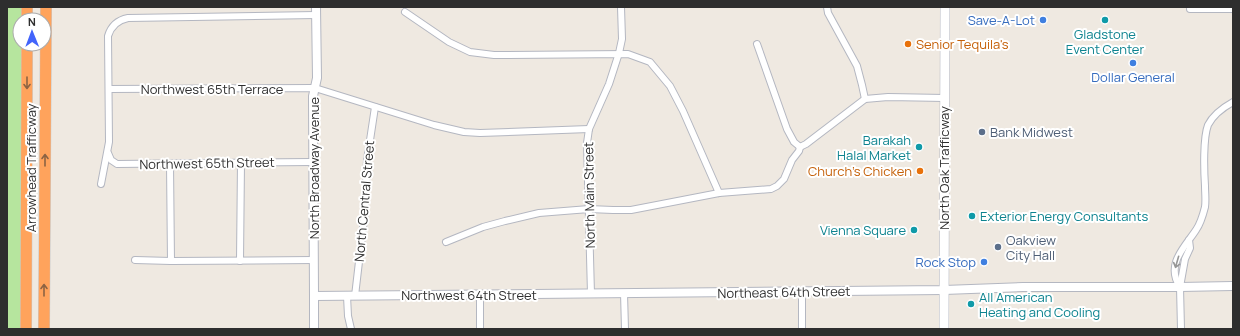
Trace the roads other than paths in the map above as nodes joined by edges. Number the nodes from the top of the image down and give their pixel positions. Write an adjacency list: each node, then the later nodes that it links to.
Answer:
1 (46, 7): 42 (highway, Arrowhead Trafficway, one-way to 1)
2 (621, 7): 11 (street, North Main Street)
3 (827, 7): 15 (street)
4 (945, 7): 14 (main road, North Oak Trafficway)
5 (1190, 9): 6 (street)
6 (1233, 9)
7 (316, 11): 12 (street, North Broadway Avenue); 13 (street)
8 (405, 12): 11 (street)
9 (757, 44): 19 (street)
10 (27, 52): 41 (highway, Arrowhead Trafficway, one-way to 41)
11 (619, 53): 18 (street, North Main Street); 25 (street)
12 (315, 88): 13 (street, Northwest 65th Terrace); 17 (street); 22 (street, North Broadway Avenue)
13 (109, 89): 20 (street)
14 (945, 98): 15 (street); 34 (main road, North Oak Trafficway)
15 (864, 100): 19 (street)
16 (1233, 102): 33 (street)
17 (375, 107): 18 (street); 40 (street, North Central Street)
18 (590, 129): 26 (street, North Main Street)
19 (800, 147): 25 (street)
20 (108, 152): 23 (street, Northwest 65th Street); 24 (street)
21 (241, 162): 22 (street, Northwest 65th Street); 23 (street, Northwest 65th Street); 31 (street)
22 (313, 162): 29 (street, North Broadway Avenue)
23 (170, 164): 30 (street)
24 (101, 184)
25 (719, 193): 26 (street)
26 (589, 209): 27 (street); 37 (street, North Main Street)
27 (446, 242)
28 (135, 260): 30 (street)
29 (314, 260): 31 (street); 39 (street, North Broadway Avenue)
30 (171, 261): 31 (street)
31 (240, 261)
32 (1233, 286): 33 (street, Northeast 64th Street)
33 (1180, 287): 34 (street, Northeast 64th Street); 49 (street)
34 (944, 290): 35 (street, Northeast 64th Street); 48 (main road, North Oak Trafficway)
35 (802, 292): 36 (street, Northeast 64th Street); 47 (street)
36 (624, 293): 37 (street, Northwest 64th Street); 46 (street)
37 (591, 294): 38 (street, Northwest 64th Street)
38 (480, 295): 40 (street, Northwest 64th Street); 45 (street)
39 (314, 296): 40 (street, Northwest 64th Street); 43 (street, North Broadway Avenue)
40 (351, 296): 44 (street, North Central Street)
41 (26, 329)
42 (44, 329)
43 (314, 329)
44 (351, 329)
45 (480, 329)
46 (626, 329)
47 (802, 329)
48 (944, 329)
49 (1180, 329)

